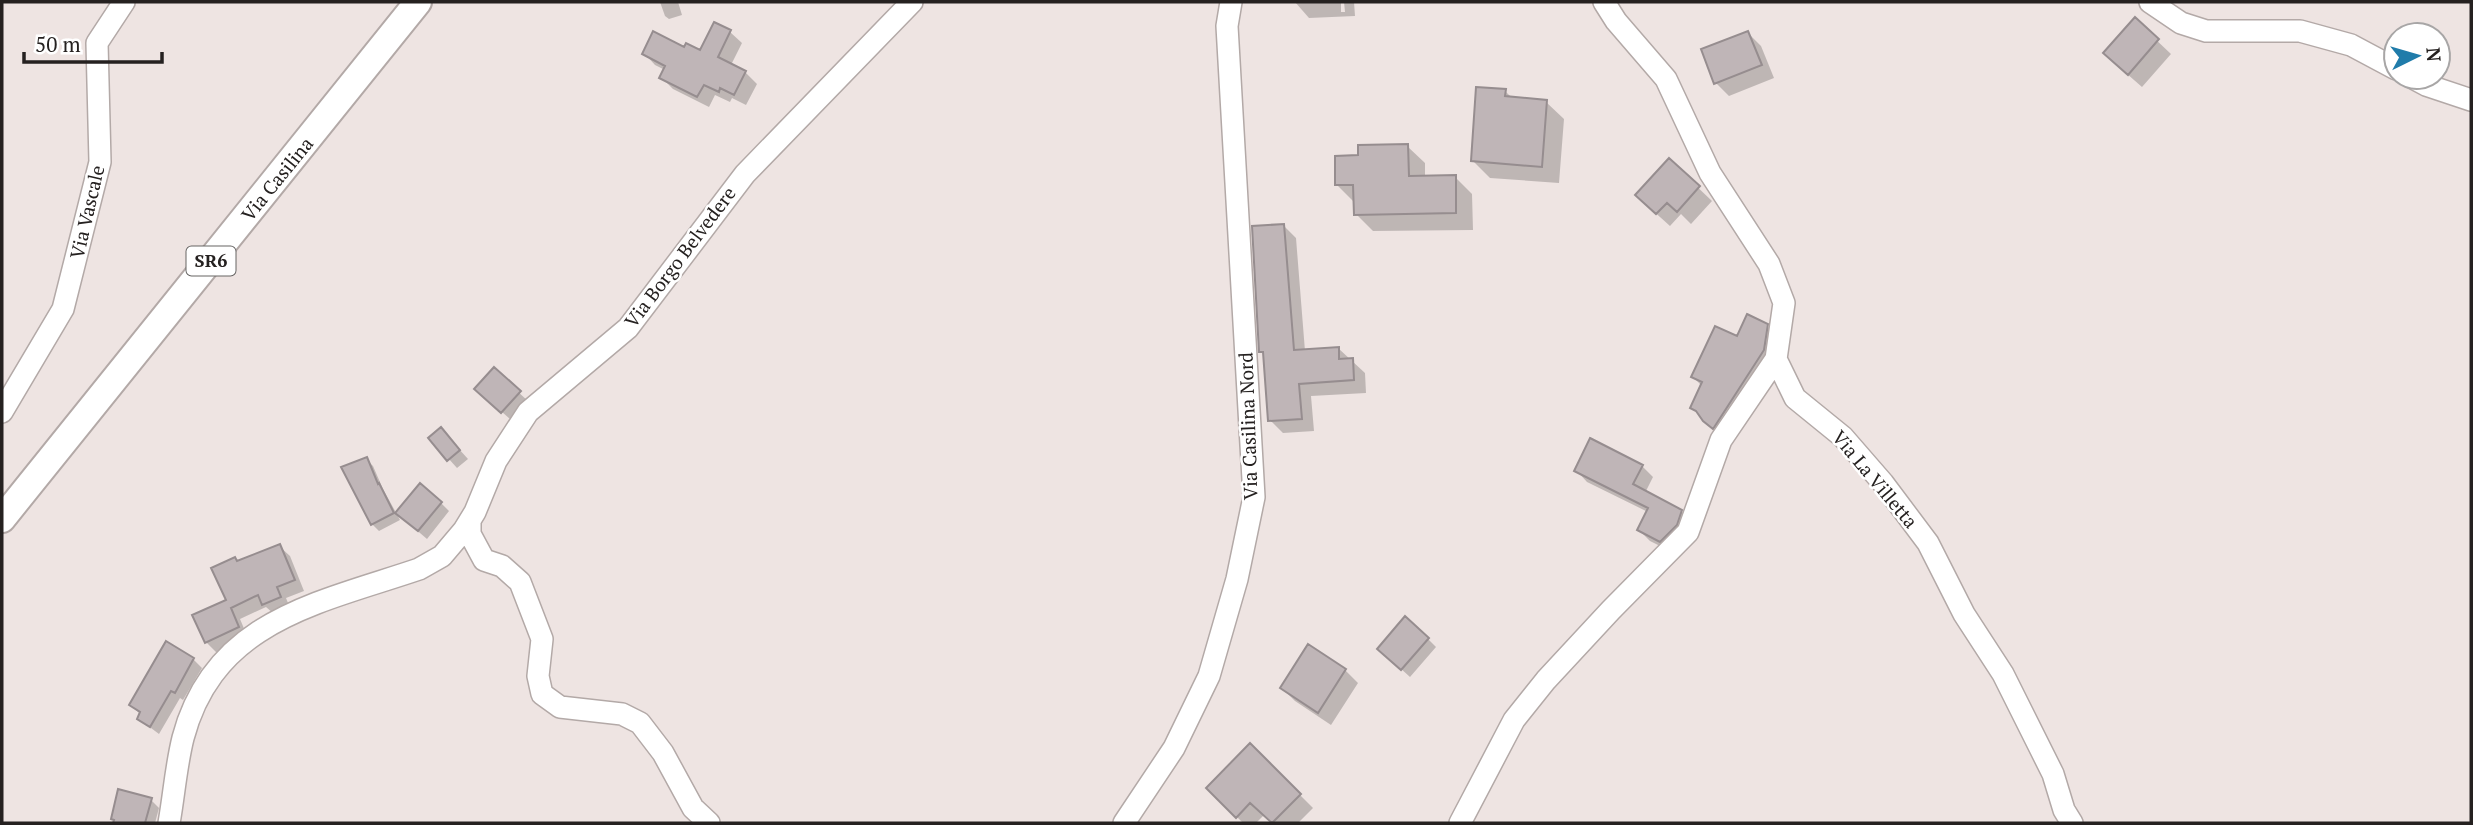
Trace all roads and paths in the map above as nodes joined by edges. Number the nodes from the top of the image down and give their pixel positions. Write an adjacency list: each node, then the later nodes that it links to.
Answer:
1 (124, 2): 11 (street, Via Vascale)
2 (418, 2): 12 (main road, Via Casilina / SR6)
3 (912, 2): 13 (street, Via Borgo Belvedere)
4 (1231, 2): 16 (street, Via Casilina Nord)
5 (1604, 2): 10 (street)
6 (2150, 2): 7 (street)
7 (2382, 62)
8 (2444, 91): 9 (street)
9 (2471, 100)
10 (1776, 359): 17 (street); 18 (street, Via La Villetta)
11 (2, 412)
12 (2, 519)
13 (470, 521): 14 (street, Via Borgo Belvedere); 15 (street)
14 (169, 823)
15 (709, 823)
16 (1124, 823)
17 (1460, 823)
18 (2071, 823)

